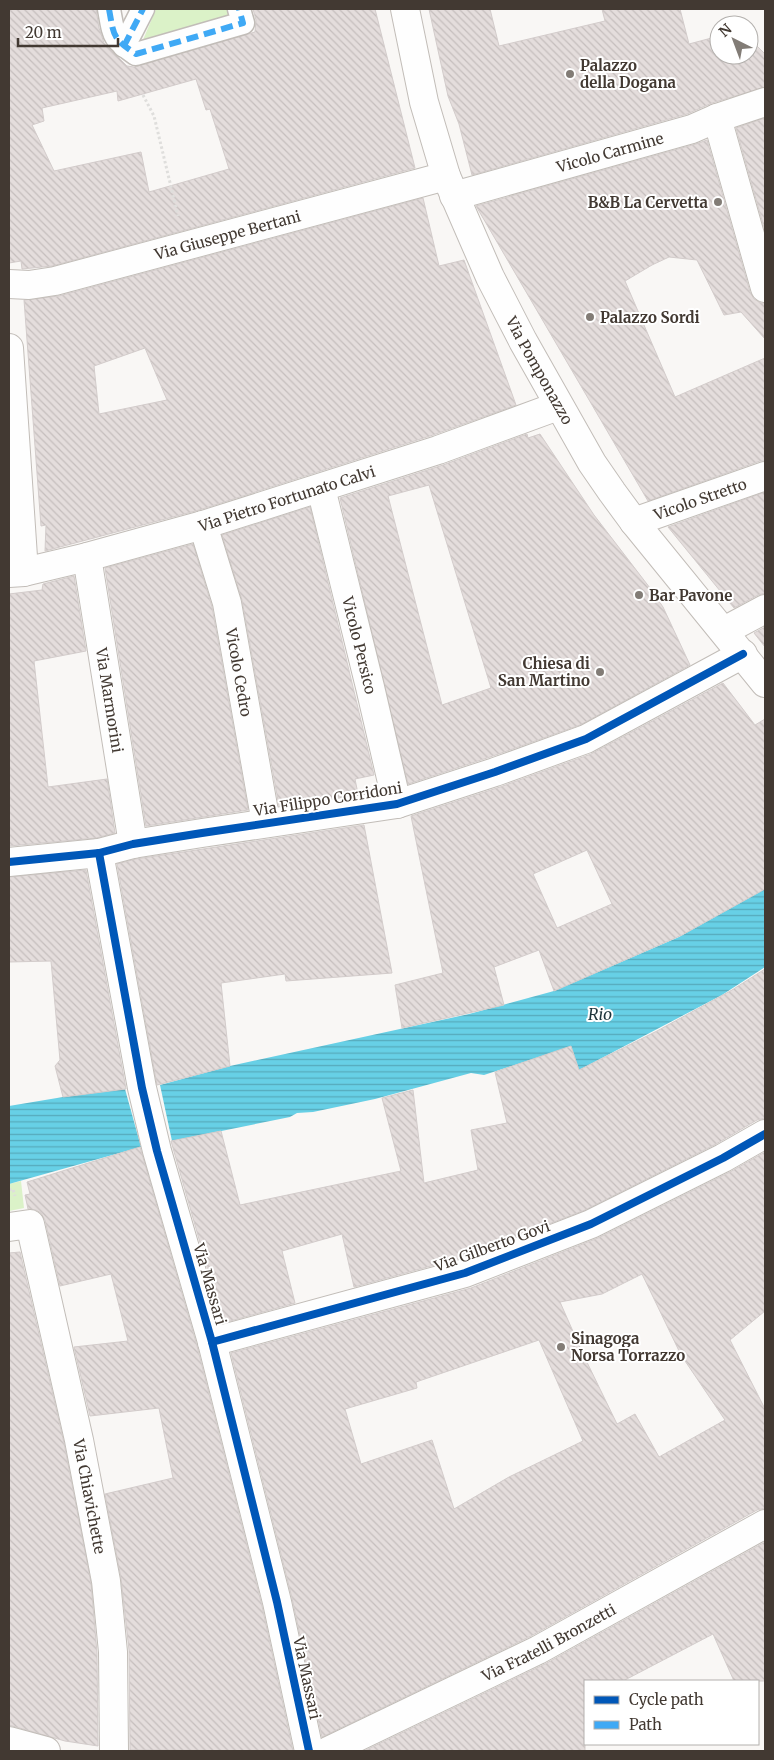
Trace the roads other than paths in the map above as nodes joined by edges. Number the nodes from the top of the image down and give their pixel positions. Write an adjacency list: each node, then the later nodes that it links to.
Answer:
1 (109, 9): 5 (street)
2 (143, 9): 5 (street)
3 (239, 9): 5 (street)
4 (405, 9): 8 (street, Via Pomponazzo)
5 (124, 46)
6 (765, 102): 7 (street, Vicolo Carmine)
7 (718, 118): 8 (street, Vicolo Carmine); 10 (street)
8 (450, 186): 9 (street, Via Giuseppe Bertani); 12 (street, Via Pomponazzo)
9 (9, 284)
10 (765, 288)
11 (9, 348): 18 (street)
12 (558, 406): 14 (street, Via Pietro Fortunato Calvi); 15 (street, Via Pomponazzo)
13 (765, 476): 15 (street, Vicolo Stretto)
14 (321, 488): 16 (street, Via Pietro Fortunato Calvi); 23 (street, Vicolo Persico)
15 (634, 522): 20 (street, Via Pomponazzo)
16 (203, 525): 17 (street, Via Pietro Fortunato Calvi); 24 (street, Vicolo Cedro)
17 (87, 557): 18 (street, Via Pietro Fortunato Calvi); 25 (street, Via Marmorini)
18 (16, 573)
19 (765, 608): 20 (street)
20 (724, 631): 21 (street, Via Pomponazzo)
21 (743, 654): 22 (street, Via Pomponazzo); 23 (street, Via Filippo Corridoni)
22 (765, 683)
23 (397, 804): 24 (street, Via Filippo Corridoni)
24 (266, 823): 25 (street, Via Filippo Corridoni)
25 (133, 844): 26 (street, Via Filippo Corridoni)
26 (99, 853): 27 (street, Via Filippo Corridoni); 30 (street, Via Massari)
27 (9, 862)
28 (765, 1134): 30 (street, Via Gilberto Govi)
29 (9, 1228): 34 (street, Via Chiavichette)
30 (212, 1342): 35 (street, Via Massari)
31 (765, 1524): 36 (street, Via Fratelli Bronzetti)
32 (9, 1741): 33 (street)
33 (46, 1751)
34 (114, 1751)
35 (309, 1751)
36 (328, 1751)

